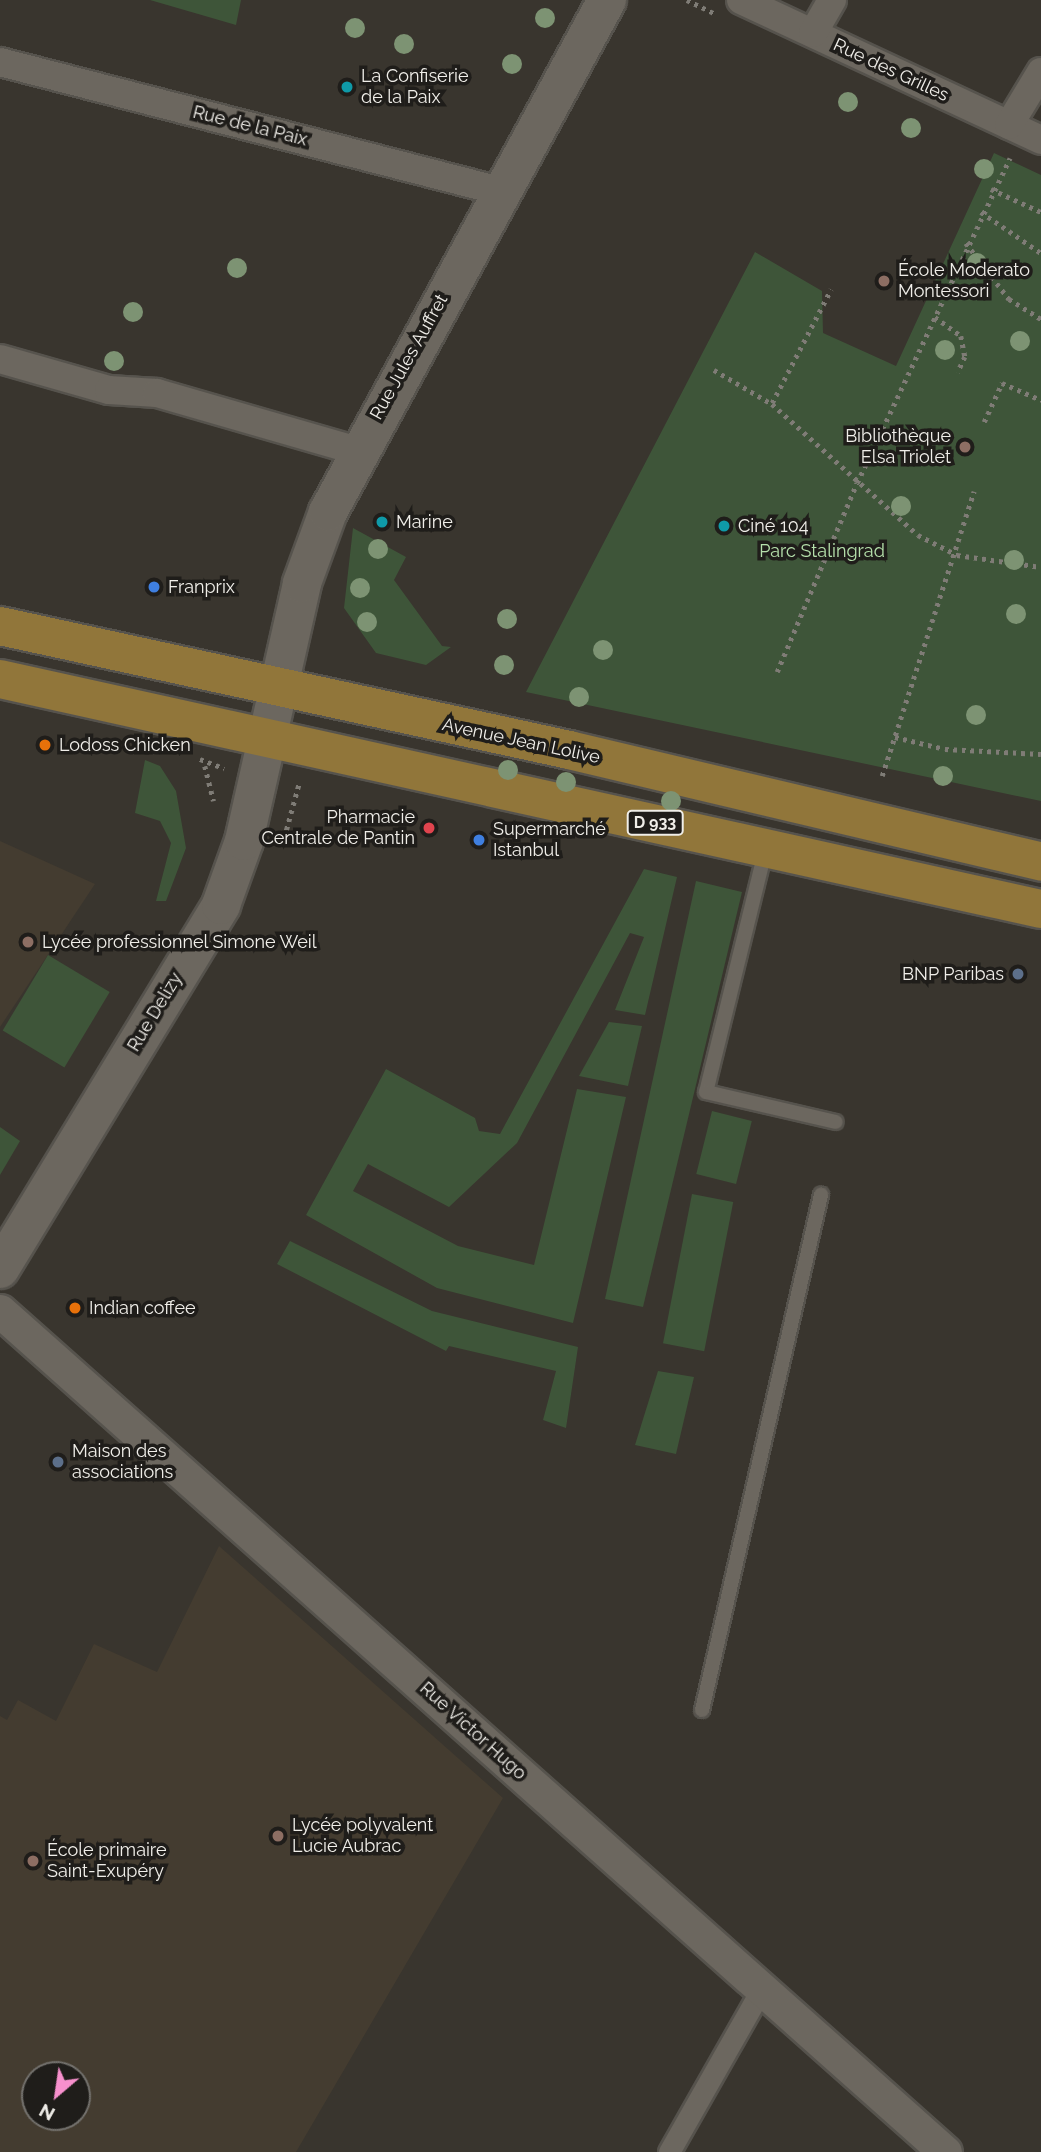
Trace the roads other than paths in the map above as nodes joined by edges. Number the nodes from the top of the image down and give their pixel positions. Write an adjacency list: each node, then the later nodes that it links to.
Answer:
1 (607, 0): 9 (main road, Rue Jules Auffret)
2 (741, 0): 4 (street, Rue des Grilles)
3 (832, 0): 4 (street)
4 (813, 33): 7 (street, Rue des Grilles)
5 (0, 62): 9 (street, Rue de la Paix)
6 (1041, 72): 7 (street)
7 (1009, 125): 8 (street, Rue des Grilles)
8 (1041, 140)
9 (500, 191): 11 (main road, Rue Jules Auffret)
10 (0, 359): 11 (street)
11 (358, 451): 14 (main road, Rue Jules Auffret)
12 (0, 626): 14 (main road, Avenue Jean Lolive)
13 (0, 679): 15 (main road, D 933)
14 (280, 687): 15 (main road, Rue Jules Auffret); 17 (main road, Avenue Jean Lolive)
15 (270, 738): 16 (main road, D 933); 21 (main road, Rue Delizy)
16 (766, 846): 18 (main road, D 933); 19 (lane)
17 (1041, 862)
18 (1041, 909)
19 (836, 1122)
20 (821, 1195): 23 (lane)
21 (0, 1269)
22 (0, 1311): 24 (street, Rue Victor Hugo)
23 (702, 1710)
24 (761, 1990): 25 (street, Rue Victor Hugo); 26 (street)
25 (943, 2151)
26 (669, 2152)

